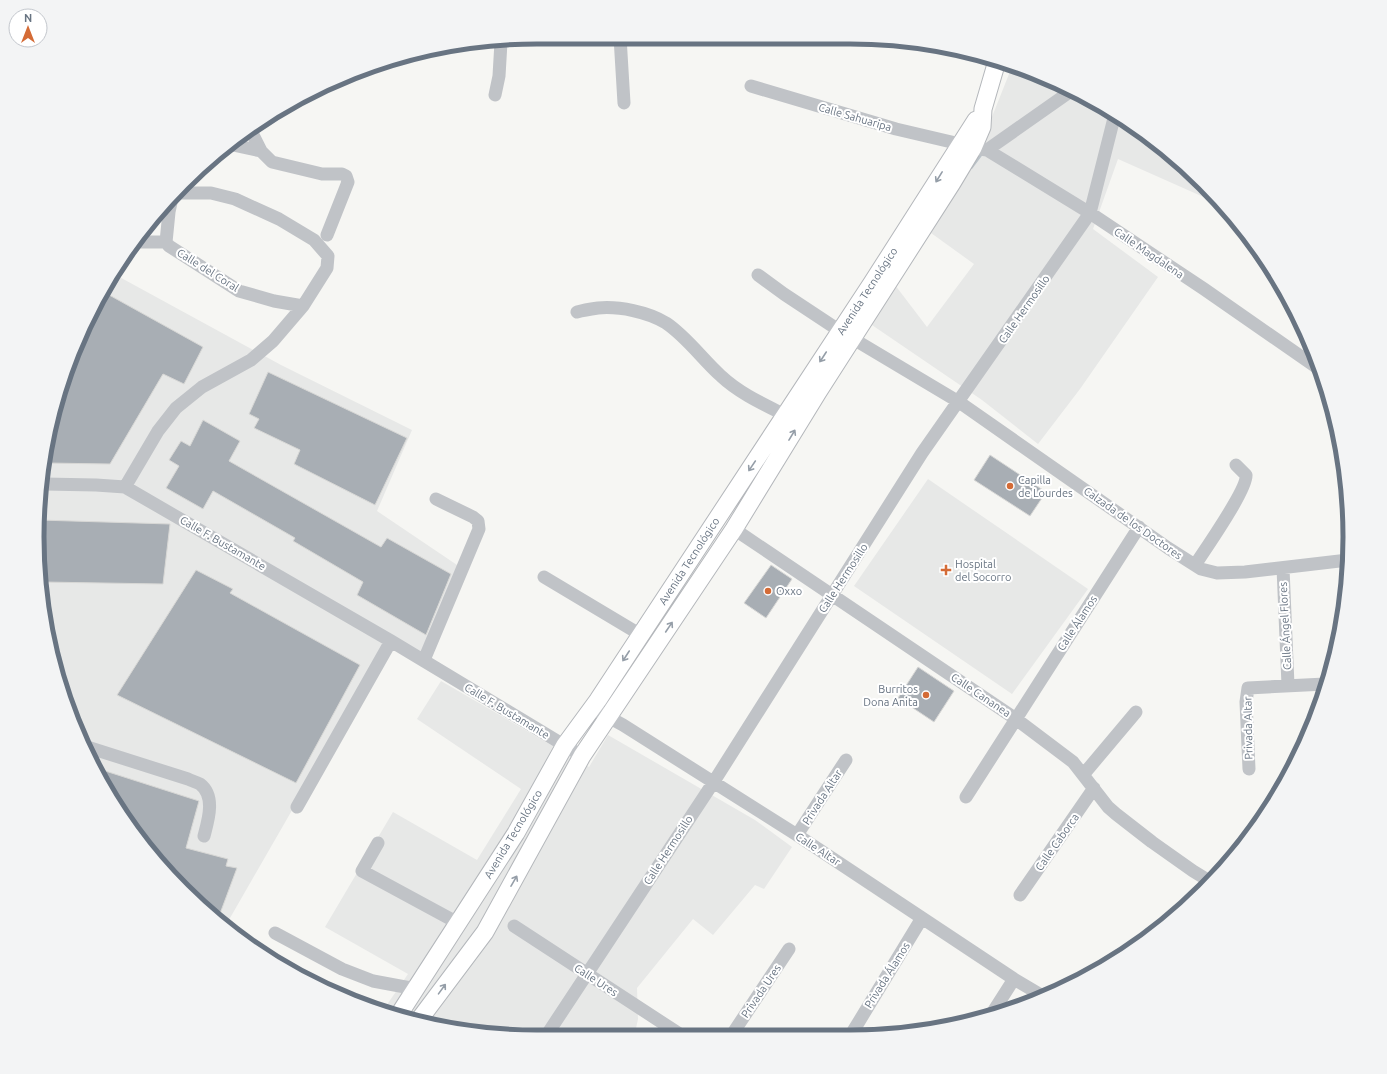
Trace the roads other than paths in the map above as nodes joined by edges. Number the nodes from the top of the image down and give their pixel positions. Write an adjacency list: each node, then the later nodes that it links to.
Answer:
1 (620, 44): 7 (street)
2 (501, 45): 6 (street)
3 (995, 66): 12 (main road, Avenida Tecnológico)
4 (751, 86): 12 (street, Calle Sahuaripa)
5 (1066, 94): 12 (street)
6 (495, 95)
7 (624, 103)
8 (1113, 120): 15 (street, Calle Hermosillo)
9 (253, 134): 11 (street)
10 (237, 146): 11 (street)
11 (261, 151): 16 (street)
12 (968, 151): 15 (street, Calle Magdalena); 22 (main road, Avenida Tecnológico)
13 (183, 193): 20 (street)
14 (171, 207): 18 (street)
15 (1090, 213): 23 (street, Calle Magdalena); 24 (street, Calle Hermosillo)
16 (327, 235)
17 (142, 242): 18 (street, Calle del Coral)
18 (166, 242): 20 (street, Calle del Coral)
19 (758, 275): 22 (street, Calzada de los Doctores)
20 (303, 306): 28 (street)
21 (577, 312): 25 (street)
22 (846, 334): 24 (street, Calzada de los Doctores); 25 (main road, Avenida Tecnológico, one-way to 25); 31 (main road, Avenida Tecnológico, one-way to 22)
23 (1311, 363)
24 (959, 402): 30 (street, Calzada de los Doctores); 36 (street, Calle Hermosillo)
25 (785, 415): 37 (main road, Avenida Tecnológico, one-way to 37)
26 (1236, 465): 33 (street)
27 (47, 484): 28 (street, Calle F. Bustamante)
28 (125, 487): 38 (street, Calle F. Bustamante)
29 (436, 499): 39 (street)
30 (1139, 527): 33 (street, Calzada de los Doctores); 45 (street, Calle Álamos)
31 (734, 529): 36 (street, Calle Cananea); 44 (main road, Avenida Tecnológico, one-way to 31)
32 (1342, 561): 34 (street, Calzada de los Doctores)
33 (1196, 565): 34 (street, Calzada de los Doctores)
34 (1283, 568): 41 (street, Calle Ángel Flores)
35 (544, 577): 37 (street)
36 (832, 595): 45 (street, Calle Cananea); 52 (street, Calle Hermosillo)
37 (641, 634): 42 (main road, Avenida Tecnológico, one-way to 42)
38 (391, 641): 39 (street, Calle F. Bustamante); 55 (street)
39 (424, 660): 46 (street, Calle F. Bustamante)
40 (1320, 684): 41 (street)
41 (1288, 685): 50 (street, Privada Altar)
42 (593, 708): 44 (street, Calle Altar); 46 (main road, Avenida Tecnológico)
43 (1136, 712): 51 (street)
44 (608, 717): 48 (main road, Avenida Tecnológico); 52 (street, Calle Altar)
45 (1016, 719): 51 (street, Calle Cananea); 54 (street, Calle Álamos)
46 (565, 745): 48 (street, Calle F. Bustamante); 62 (main road, Avenida Tecnológico)
47 (92, 749): 57 (street)
48 (582, 756): 72 (main road, Avenida Tecnológico, one-way to 48)
49 (846, 760): 56 (street, Privada Altar)
50 (1248, 769)
51 (1083, 775): 53 (street, Calle Cananea)
52 (713, 783): 56 (street, Calle Altar); 66 (street, Calle Hermosillo)
53 (1094, 788): 59 (street, Calle Cananea); 60 (street, Calle Caborca)
54 (966, 798)
55 (297, 807)
56 (797, 835): 61 (street, Calle Altar)
57 (204, 836)
58 (378, 843): 62 (street)
59 (1206, 879)
60 (1020, 895)
61 (922, 918): 67 (street, Calle Altar); 76 (street, Privada Álamos)
62 (458, 923): 68 (main road, Avenida Tecnológico)
63 (514, 926): 66 (street, Calle Ures)
64 (275, 934): 68 (street)
65 (789, 949): 75 (street, Privada Ures)
66 (587, 974): 73 (street, Calle Hermosillo); 74 (street, Calle Ures)
67 (1014, 979): 69 (street, Calle Altar); 70 (street)
68 (416, 989): 71 (main road, Avenida Tecnológico)
69 (1037, 993)
70 (996, 1008)
71 (402, 1011)
72 (422, 1016)
73 (550, 1030)
74 (673, 1030)
75 (735, 1030)
76 (854, 1030)

